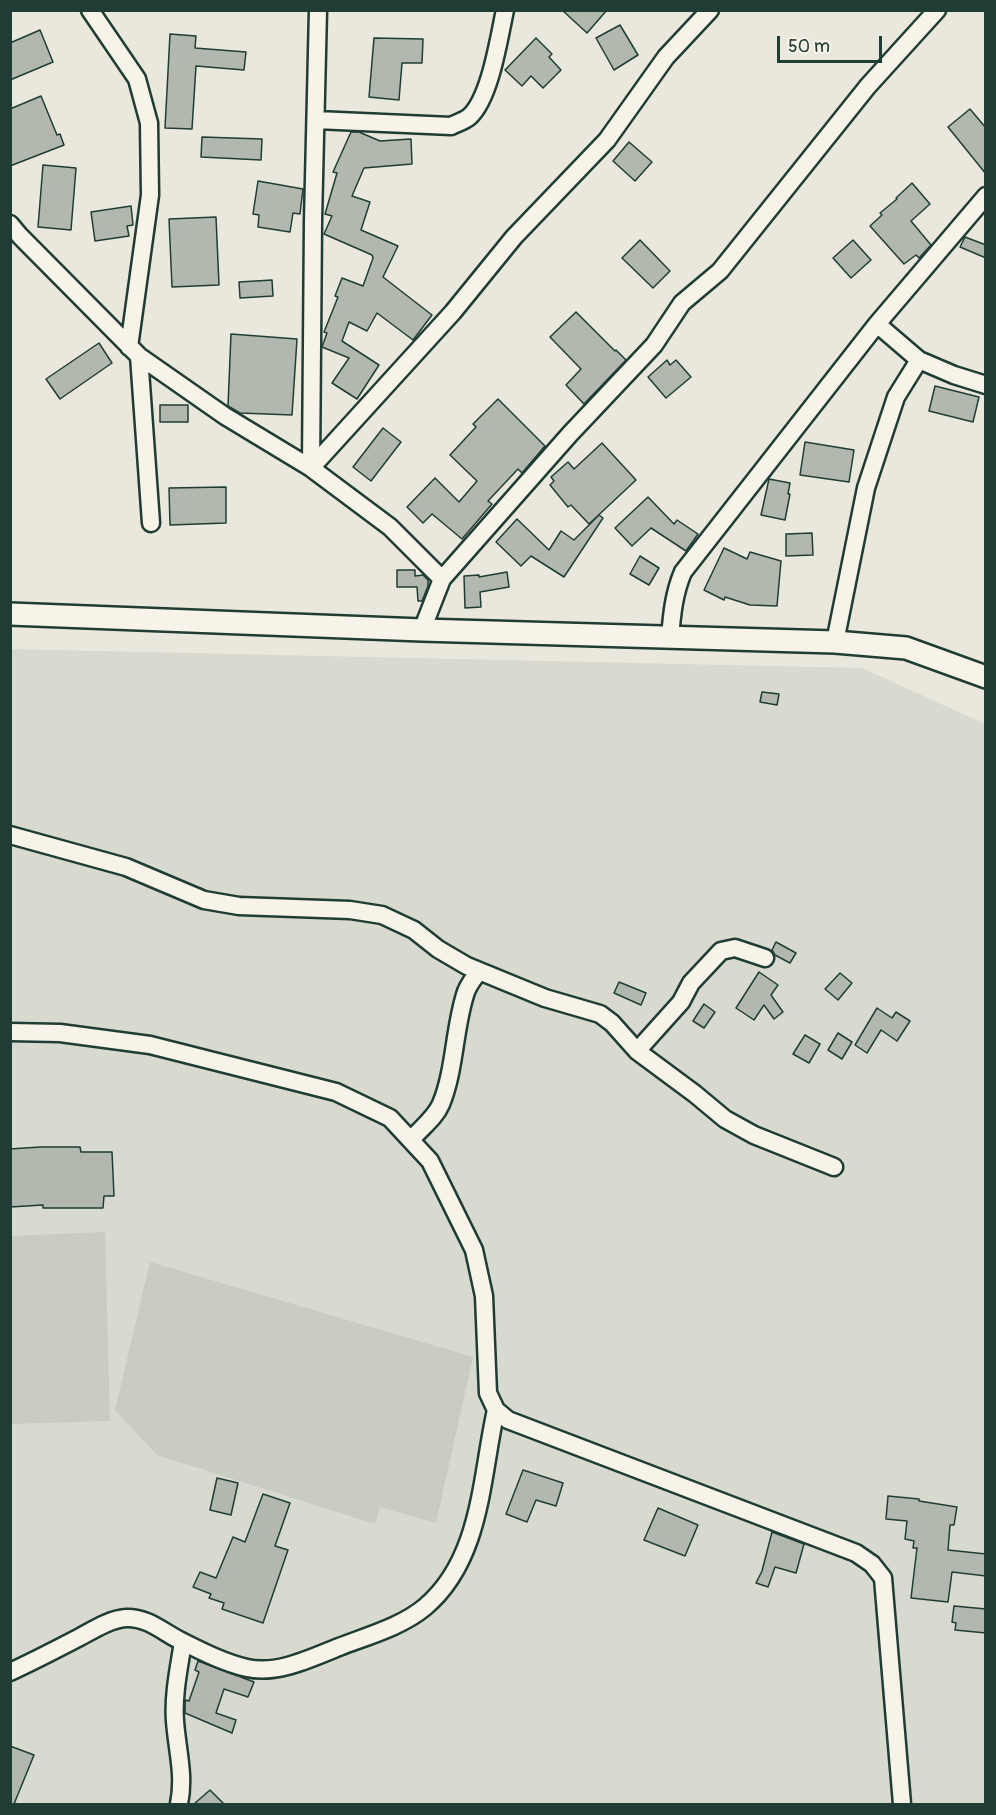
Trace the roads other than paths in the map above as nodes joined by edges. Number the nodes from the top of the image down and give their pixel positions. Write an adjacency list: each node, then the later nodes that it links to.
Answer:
1 (90, 10): 10 (street)
2 (318, 10): 6 (street)
3 (505, 10): 6 (street)
4 (710, 10): 13 (street)
5 (937, 10): 15 (street)
6 (316, 120): 13 (street)
7 (986, 196): 9 (street)
8 (14, 234): 10 (street)
9 (877, 324): 11 (street); 18 (street)
10 (134, 351): 13 (street); 14 (street)
11 (919, 360): 12 (street); 19 (street)
12 (986, 385)
13 (311, 468): 15 (street)
14 (151, 523)
15 (442, 579): 17 (street)
16 (10, 614): 17 (street)
17 (422, 630): 18 (street)
18 (670, 637): 19 (street)
19 (835, 642): 20 (street)
20 (986, 677)
21 (10, 835): 23 (street)
22 (765, 958): 25 (street)
23 (479, 971): 25 (street); 26 (street)
24 (10, 1032): 26 (street)
25 (637, 1051): 27 (street)
26 (412, 1139): 28 (street)
27 (834, 1167)
28 (496, 1410): 29 (street); 32 (street)
29 (183, 1642): 30 (street); 31 (street)
30 (10, 1672)
31 (178, 1804)
32 (902, 1804)

